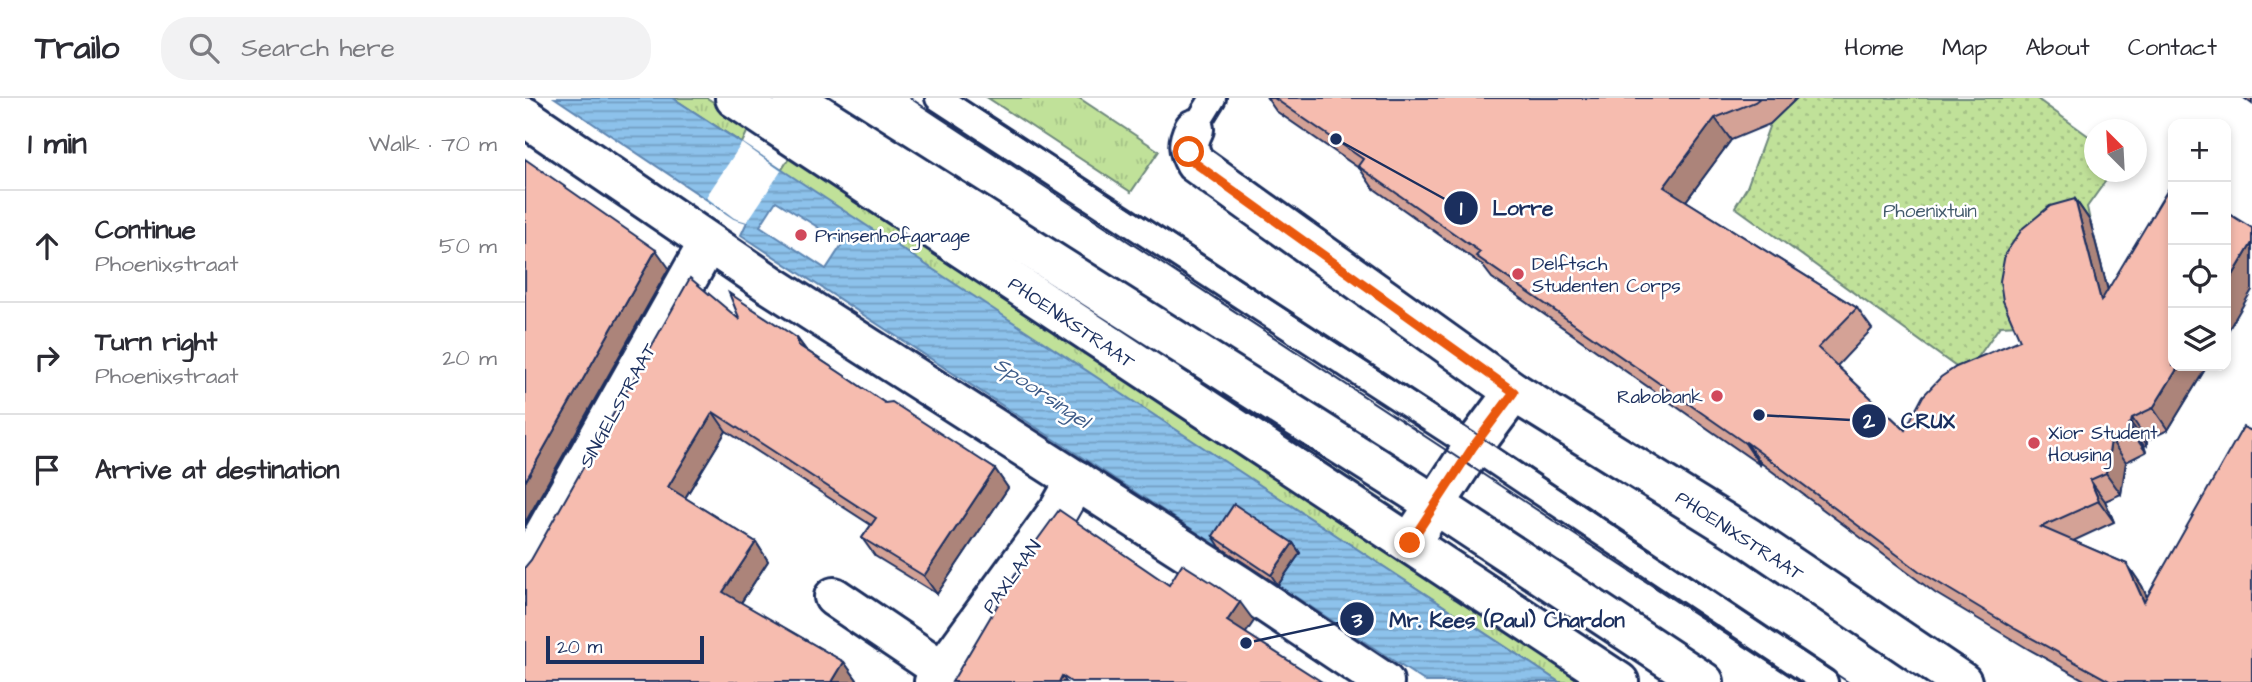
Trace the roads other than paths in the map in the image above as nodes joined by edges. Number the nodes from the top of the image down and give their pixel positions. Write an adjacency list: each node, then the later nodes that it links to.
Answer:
1 (735, 98): 11 (street, PHOENIXSTRAAT)
2 (793, 98): 10 (street, PHOENIXSTRAAT)
3 (938, 98): 8 (lane)
4 (1203, 114): 7 (street, PHOENIXSTRAAT)
5 (525, 117): 6 (street)
6 (708, 243): 9 (street); 12 (street, SINGELSTRAAT)
7 (1514, 392): 8 (street); 19 (street, PHOENIXSTRAAT)
8 (1473, 447): 10 (street); 18 (lane)
9 (1076, 480): 14 (street, PAXLAAN); 15 (street)
10 (1436, 505): 11 (street); 17 (street, PHOENIXSTRAAT)
11 (1410, 543): 16 (street, PHOENIXSTRAAT)
12 (525, 568)
13 (834, 597): 14 (street, PAXLAAN)
14 (938, 676)
15 (1384, 682)
16 (1619, 682)
17 (1704, 682)
18 (1825, 682)
19 (1962, 682)

